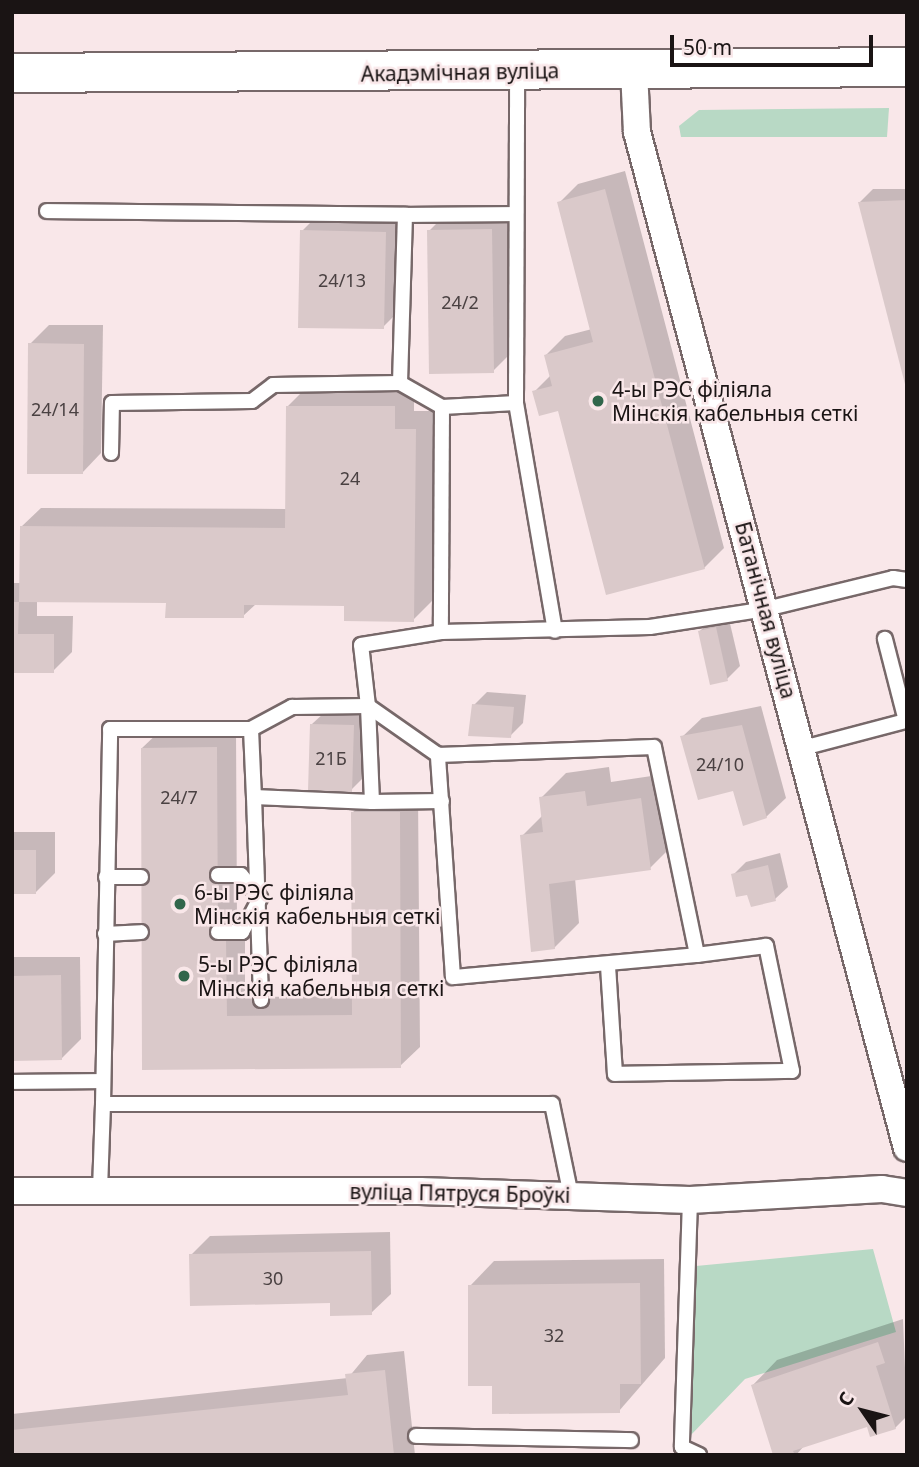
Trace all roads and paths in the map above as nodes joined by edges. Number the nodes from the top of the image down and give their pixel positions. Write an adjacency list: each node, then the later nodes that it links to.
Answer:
1 (907, 67): 2 (main road, Акадэмічная вуліца)
2 (634, 71): 3 (main road, Акадэмічная вуліца); 13 (street, Батанічная вуліца)
3 (517, 72): 4 (main road, Акадэмічная вуліца); 6 (lane)
4 (12, 73)
5 (47, 211): 7 (lane)
6 (516, 214): 7 (lane); 9 (lane)
7 (405, 215): 8 (lane)
8 (400, 383): 10 (lane); 11 (lane)
9 (516, 403): 10 (lane); 14 (lane)
10 (442, 407): 15 (lane)
11 (111, 453)
12 (907, 580): 13 (lane)
13 (766, 609): 14 (lane); 20 (street, Батанічная вуліца)
14 (555, 631): 15 (lane)
15 (440, 632): 17 (lane)
16 (885, 639): 18 (lane)
17 (368, 706): 19 (lane); 21 (lane); 24 (lane)
18 (907, 721): 20 (lane)
19 (251, 729): 22 (lane); 26 (lane)
20 (803, 748): 38 (street, Батанічная вуліца)
21 (439, 755): 23 (lane); 32 (lane)
22 (254, 797): 24 (lane); 28 (lane)
23 (442, 801): 24 (lane); 33 (lane)
24 (372, 802)
25 (218, 875): 28 (lane)
26 (106, 877): 27 (lane); 31 (lane)
27 (141, 877)
28 (260, 898): 30 (lane); 34 (lane)
29 (141, 932): 31 (lane)
30 (218, 932)
31 (105, 934): 35 (lane)
32 (697, 955): 33 (lane); 33 (lane)
33 (608, 966)
34 (261, 1000)
35 (101, 1081): 36 (lane); 37 (lane)
36 (12, 1082)
37 (103, 1104): 39 (lane); 42 (lane)
38 (907, 1147)
39 (100, 1190): 40 (street, вуліца Пятруся Броўкі); 42 (street, вуліца Пятруся Броўкі)
40 (12, 1191)
41 (907, 1192): 43 (street, вуліца Пятруся Броўкі)
42 (570, 1196): 43 (street, вуліца Пятруся Броўкі)
43 (690, 1200): 46 (lane)
44 (416, 1436): 45 (lane)
45 (631, 1440)
46 (699, 1455)

